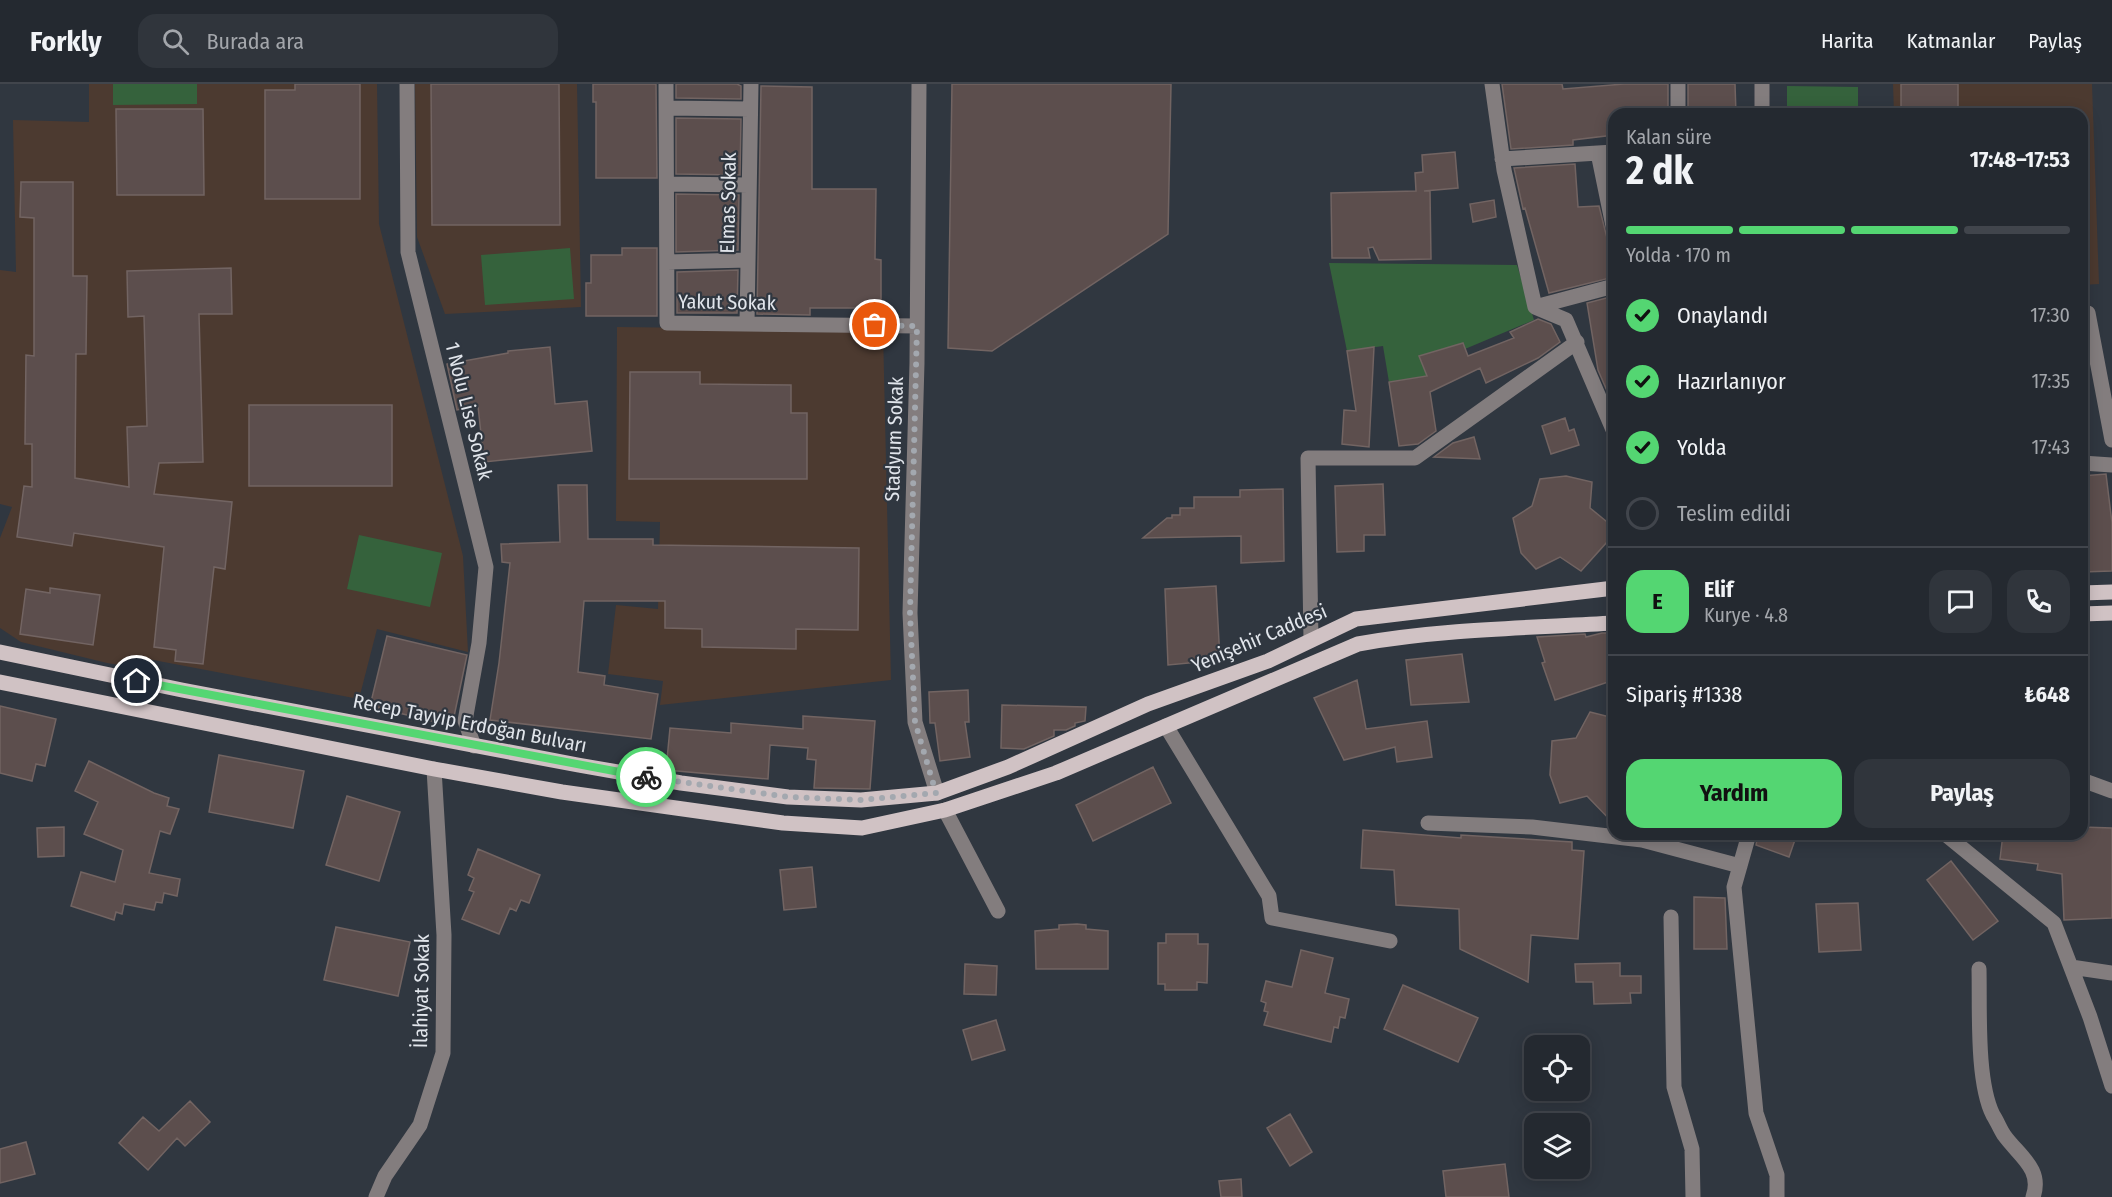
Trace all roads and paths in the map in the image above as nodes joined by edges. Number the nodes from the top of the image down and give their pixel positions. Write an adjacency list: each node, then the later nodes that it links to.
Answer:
1 (406, 84): 40 (street, 1 Nolu Lise Sokak)
2 (666, 84): 8 (street, Yakut Sokak)
3 (751, 84): 11 (street, Elmas Sokak)
4 (919, 84): 24 (street, Stadyum Sokak)
5 (1492, 84): 14 (street)
6 (1678, 84): 9 (street)
7 (1761, 84): 10 (street)
8 (666, 108): 11 (street); 15 (street, Yakut Sokak)
9 (1678, 108)
10 (1762, 108)
11 (750, 109): 16 (street, Elmas Sokak)
12 (1608, 152): 13 (street)
13 (1598, 153): 14 (street); 17 (street)
14 (1502, 159): 21 (street)
15 (667, 184): 16 (street); 19 (street, Yakut Sokak)
16 (749, 186): 18 (street, Elmas Sokak)
17 (1608, 202)
18 (748, 260): 19 (street); 23 (street, Elmas Sokak)
19 (667, 262): 23 (street, Yakut Sokak)
20 (1608, 288): 21 (street)
21 (1535, 307): 25 (street)
22 (2088, 313): 27 (street)
23 (747, 323): 24 (street, Yakut Sokak)
24 (917, 326): 44 (street, Stadyum Sokak)
25 (1577, 342): 26 (street); 36 (street)
26 (1608, 410)
27 (2112, 440)
28 (2088, 463): 29 (street)
29 (2112, 465)
30 (1608, 589): 36 (main road, Yenişehir Caddesi)
31 (2112, 592): 32 (main road)
32 (2088, 593)
33 (2112, 613): 34 (main road)
34 (2088, 614)
35 (1608, 623): 39 (main road)
36 (1311, 640): 44 (main road, Yenişehir Caddesi)
37 (0, 652): 40 (main road, Recep Tayyip Erdoğan Bulvarı)
38 (0, 682): 41 (main road)
39 (1166, 726): 45 (main road); 54 (street)
40 (474, 746): 44 (main road, Recep Tayyip Erdoğan Bulvarı)
41 (434, 769): 45 (main road); 59 (street, İlahiyat Sokak)
42 (2088, 782): 43 (street)
43 (2112, 790)
44 (936, 793)
45 (945, 810): 52 (street)
46 (1428, 823): 47 (street)
47 (1608, 836)
48 (1642, 840): 51 (street)
49 (1747, 840): 51 (street)
50 (1952, 840): 55 (street)
51 (1740, 866): 61 (street)
52 (999, 911)
53 (1671, 917): 60 (street)
54 (1390, 941)
55 (2071, 967): 57 (street); 58 (street)
56 (1979, 969): 62 (street)
57 (2112, 973)
58 (2112, 1086)
59 (376, 1197)
60 (1693, 1197)
61 (1777, 1197)
62 (2033, 1197)

